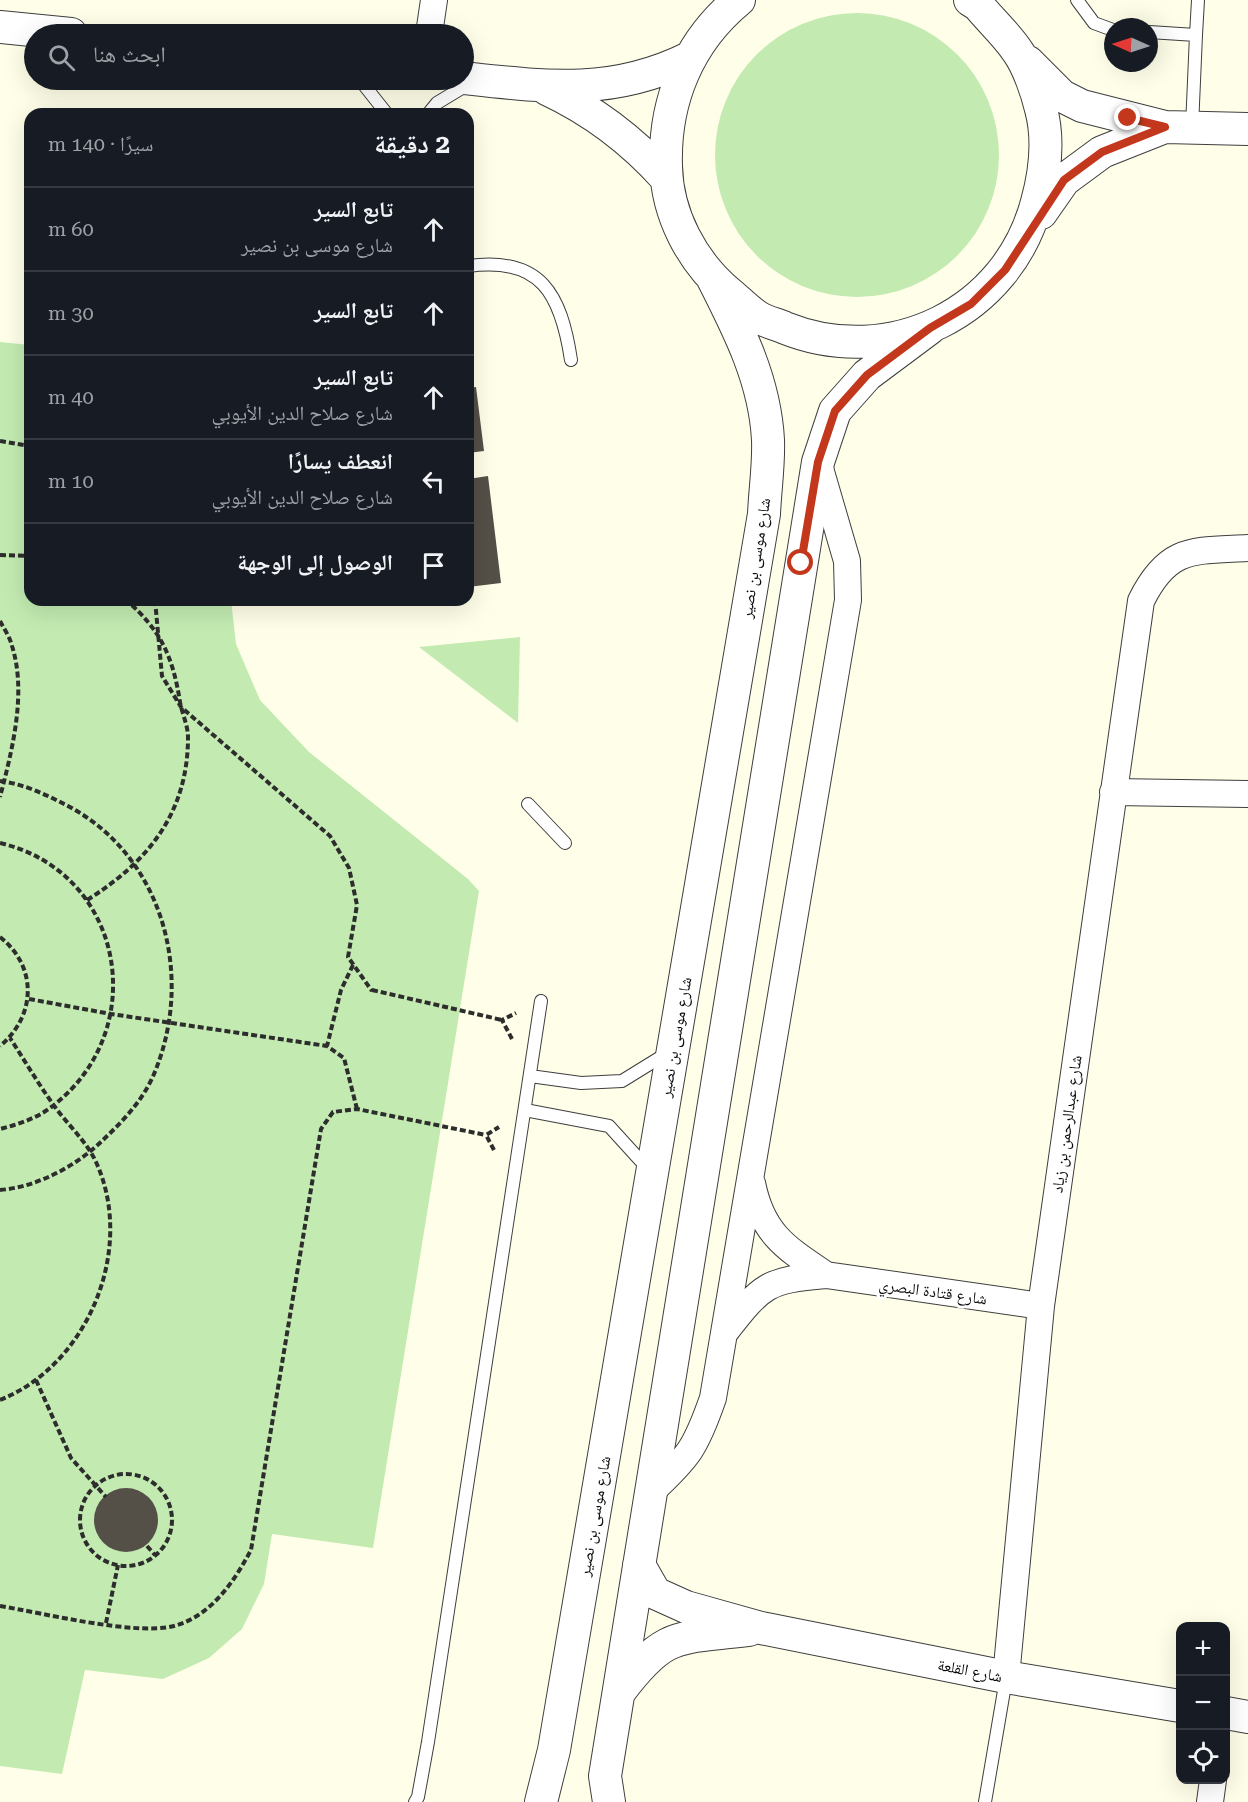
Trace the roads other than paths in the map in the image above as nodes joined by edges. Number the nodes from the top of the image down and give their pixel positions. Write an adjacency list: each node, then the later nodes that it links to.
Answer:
1 (434, 0): 6 (street)
2 (739, 0): 13 (street)
3 (1077, 0): 8 (lane)
4 (1198, 0): 11 (lane)
5 (974, 2): 12 (street)
6 (430, 24)
7 (0, 27): 9 (street)
8 (1104, 27)
9 (24, 29)
10 (1158, 33): 11 (lane)
11 (1196, 35): 20 (lane)
12 (1019, 53): 20 (street); 23 (street)
13 (689, 58): 15 (street); 22 (street)
14 (474, 79): 15 (street)
15 (543, 87): 22 (street)
16 (368, 90): 18 (lane)
17 (455, 90): 19 (lane)
18 (382, 108)
19 (433, 108)
20 (1178, 128): 21 (street); 23 (street)
21 (1248, 129)
22 (666, 178): 25 (street)
23 (1030, 229): 26 (street)
24 (474, 265): 27 (lane)
25 (713, 279): 26 (street); 35 (street, شارع موسى بن نصير)
26 (930, 328): 28 (street)
27 (571, 360)
28 (818, 462): 39 (street); 43 (street)
29 (1248, 548): 30 (street, شارع عبدالرحمن بن زياد)
30 (1113, 792): 31 (street); 41 (street, شارع عبدالرحمن بن زياد)
31 (1248, 794)
32 (528, 804): 33 (lane)
33 (565, 843)
34 (541, 1001): 36 (lane)
35 (673, 1050): 36 (lane); 38 (street, شارع موسى بن نصير)
36 (530, 1076): 37 (lane)
37 (525, 1110): 38 (lane); 52 (lane)
38 (652, 1173): 53 (street, شارع موسى بن نصير)
39 (751, 1175): 40 (street, شارع قتادة البصري); 42 (street)
40 (826, 1275): 41 (street, شارع قتادة البصري); 42 (street, شارع قتادة البصري)
41 (1041, 1306): 46 (street, شارع عبدالرحمن بن زياد)
42 (724, 1334): 43 (street)
43 (651, 1492): 44 (street)
44 (639, 1565): 45 (street, شارع القلعة); 47 (street)
45 (761, 1628): 46 (street, شارع القلعة); 47 (street, شارع القلعة)
46 (1006, 1677): 48 (street, شارع القلعة); 55 (lane)
47 (618, 1693): 54 (street)
48 (1176, 1705)
49 (1230, 1714): 50 (street)
50 (1248, 1717)
51 (1212, 1784): 56 (street)
52 (415, 1802)
53 (541, 1802)
54 (609, 1802)
55 (986, 1802)
56 (1210, 1802)

